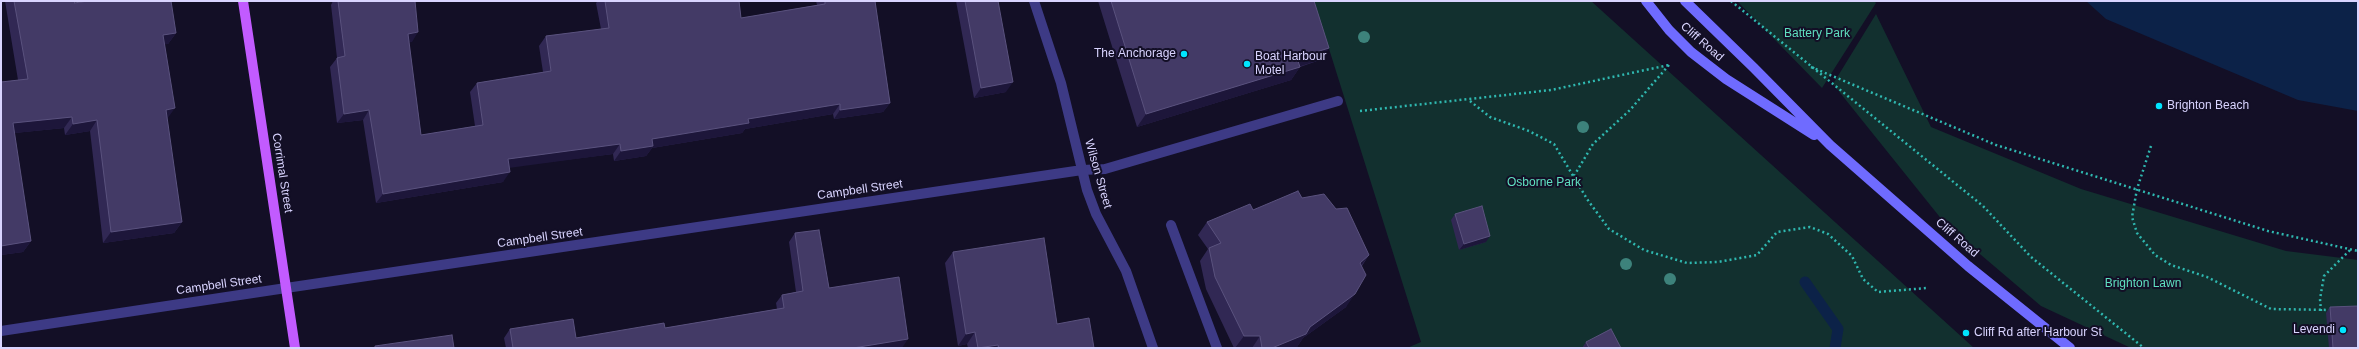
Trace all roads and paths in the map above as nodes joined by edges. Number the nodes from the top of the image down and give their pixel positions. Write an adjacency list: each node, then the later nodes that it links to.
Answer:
1 (243, 1): 20 (main road, Corrimal Street)
2 (1034, 1): 14 (street, Wilson Street)
3 (1646, 1): 12 (main road, Cliff Road)
4 (1685, 1): 12 (main road, Cliff Road)
5 (1731, 1): 8 (path)
6 (1673, 61): 7 (path)
7 (1669, 65): 10 (path); 15 (path)
8 (1811, 67): 16 (path); 29 (path)
9 (1338, 100): 14 (street, Campbell Street)
10 (1469, 100): 11 (path); 15 (path)
11 (1356, 112)
12 (1830, 145): 28 (main road, Cliff Road)
13 (2151, 146): 16 (path)
14 (1082, 170): 20 (street, Campbell Street); 26 (street, Wilson Street)
15 (1574, 176): 21 (path)
16 (2137, 190): 18 (path); 23 (path)
17 (1171, 225): 27 (street)
18 (2351, 249): 19 (path); 23 (path)
19 (2358, 251)
20 (286, 288): 24 (street, Campbell Street); 25 (main road, Corrimal Street)
21 (1928, 288)
22 (2336, 310): 23 (path)
23 (2321, 311)
24 (1, 331)
25 (295, 348)
26 (1153, 348)
27 (1217, 348)
28 (2070, 348)
29 (2144, 348)

